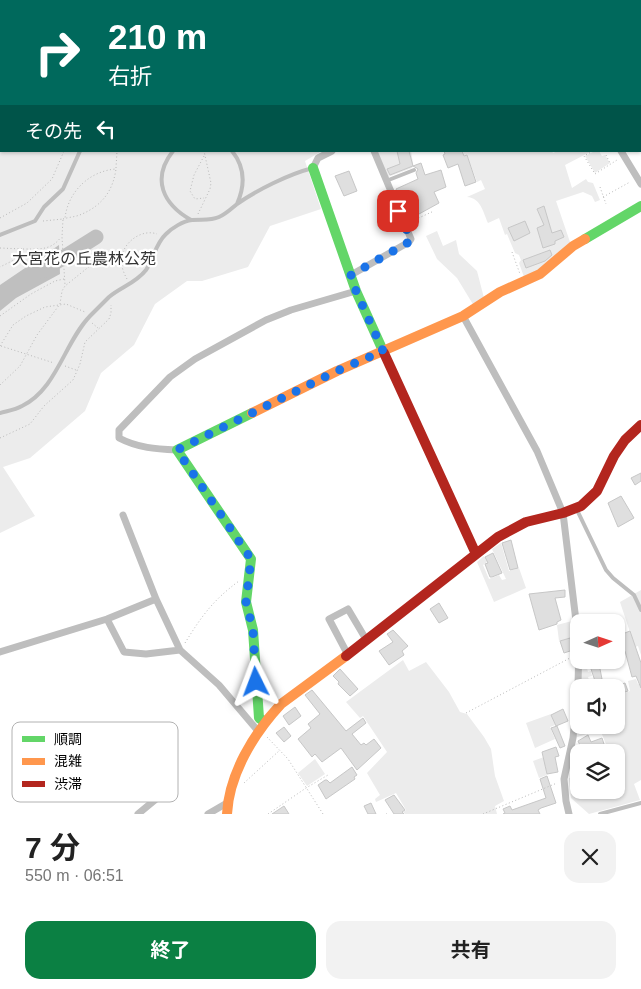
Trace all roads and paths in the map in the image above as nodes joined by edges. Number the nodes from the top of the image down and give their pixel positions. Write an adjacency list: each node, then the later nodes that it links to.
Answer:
1 (64, 152): 25 (path)
2 (80, 152): 29 (lane)
3 (117, 152): 14 (path)
4 (172, 152): 27 (lane)
5 (233, 152): 21 (lane)
6 (330, 152): 13 (street)
7 (374, 152): 16 (street)
8 (591, 152): 12 (path)
9 (623, 154): 12 (path); 17 (street)
10 (204, 155): 20 (path); 20 (path)
11 (606, 155): 12 (path)
12 (611, 164)
13 (313, 168): 21 (lane); 39 (street)
14 (116, 169): 26 (path); 26 (path)
15 (414, 170): 16 (lane)
16 (386, 181): 30 (street)
17 (639, 181): 19 (path)
18 (600, 187): 19 (path)
19 (603, 197): 22 (path)
20 (206, 198): 28 (path)
21 (237, 204): 28 (lane)
22 (606, 204)
23 (641, 206): 41 (street)
24 (434, 211): 30 (path)
25 (0, 218)
26 (64, 219): 29 (path); 33 (path)
27 (191, 220): 28 (lane); 31 (lane)
28 (196, 220)
29 (35, 221): 32 (lane)
30 (404, 225): 39 (street)
31 (166, 234): 37 (path); 42 (lane)
32 (0, 235)
33 (62, 237): 35 (path); 40 (path)
34 (0, 248): 35 (path)
35 (22, 249): 38 (path)
36 (512, 252): 41 (path)
37 (122, 258): 42 (path); 43 (path)
38 (0, 267)
39 (351, 275): 44 (street)
40 (64, 277): 43 (path); 47 (path)
41 (523, 281): 48 (street)
42 (130, 284): 45 (lane)
43 (65, 286): 46 (path)
44 (356, 291): 52 (street); 61 (street)
45 (110, 297): 49 (lane); 50 (path)
46 (60, 304): 49 (path); 51 (path); 53 (path)
47 (0, 316)
48 (464, 316): 52 (street); 63 (street)
49 (89, 318): 50 (path); 54 (lane)
50 (98, 328): 55 (path)
51 (0, 346): 53 (path)
52 (383, 351): 61 (street); 65 (street)
53 (28, 354): 54 (path); 56 (path)
54 (59, 364): 55 (path); 57 (lane)
55 (77, 370): 60 (path)
56 (0, 385)
57 (0, 413)
58 (641, 425): 62 (street)
59 (0, 435): 60 (path)
60 (0, 438)
61 (177, 450): 66 (street)
62 (576, 508): 63 (street); 68 (lane)
63 (563, 513): 65 (street); 69 (street)
64 (123, 515): 67 (street)
65 (476, 554): 71 (street)
66 (249, 574): 72 (path); 78 (street)
67 (156, 599): 70 (street); 72 (street)
68 (641, 610)
69 (575, 614)
70 (107, 619): 72 (street); 73 (street)
71 (367, 641): 74 (street); 74 (street)
72 (180, 650): 79 (street)
73 (0, 652)
74 (348, 655): 78 (street)
75 (570, 658): 77 (path)
76 (578, 669): 82 (street)
77 (466, 713)
78 (265, 722): 79 (street)
79 (258, 731): 80 (path); 83 (street)
80 (280, 750): 83 (path); 84 (path)
81 (328, 775): 84 (path)
82 (564, 780): 94 (path); 95 (street)
83 (233, 784): 86 (street)
84 (306, 788): 92 (path); 93 (path)
85 (155, 802): 88 (street)
86 (227, 803): 90 (street); 91 (street)
87 (641, 803): 96 (lane)
88 (146, 811): 89 (street)
89 (138, 814)
90 (208, 814)
91 (227, 814)
92 (268, 814)
93 (323, 814)
94 (482, 814)
95 (569, 814)
96 (600, 814)

